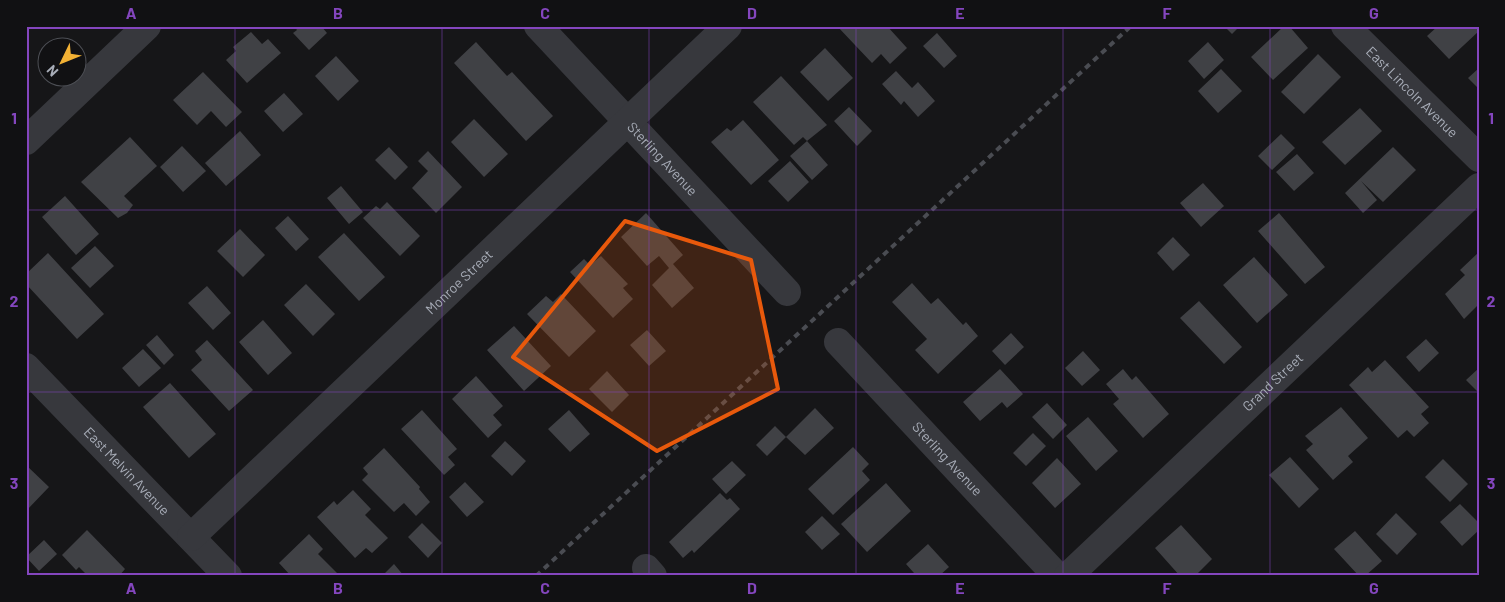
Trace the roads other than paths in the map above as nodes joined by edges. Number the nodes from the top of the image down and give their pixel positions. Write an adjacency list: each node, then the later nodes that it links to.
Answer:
1 (147, 26): 6 (street)
2 (538, 26): 5 (street, Sterling Avenue)
3 (728, 26): 5 (street, Monroe Street)
4 (1345, 26): 7 (street, East Lincoln Avenue)
5 (628, 121): 9 (street, Sterling Avenue); 12 (street, Monroe Street)
6 (26, 141)
7 (1479, 158)
8 (1479, 187): 15 (street, Grand Street)
9 (787, 292)
10 (838, 342): 14 (street, Sterling Avenue)
11 (26, 367): 12 (street, East Melvin Avenue)
12 (191, 538): 13 (street, East Melvin Avenue)
13 (228, 576)
14 (1057, 576)
15 (1068, 576)

